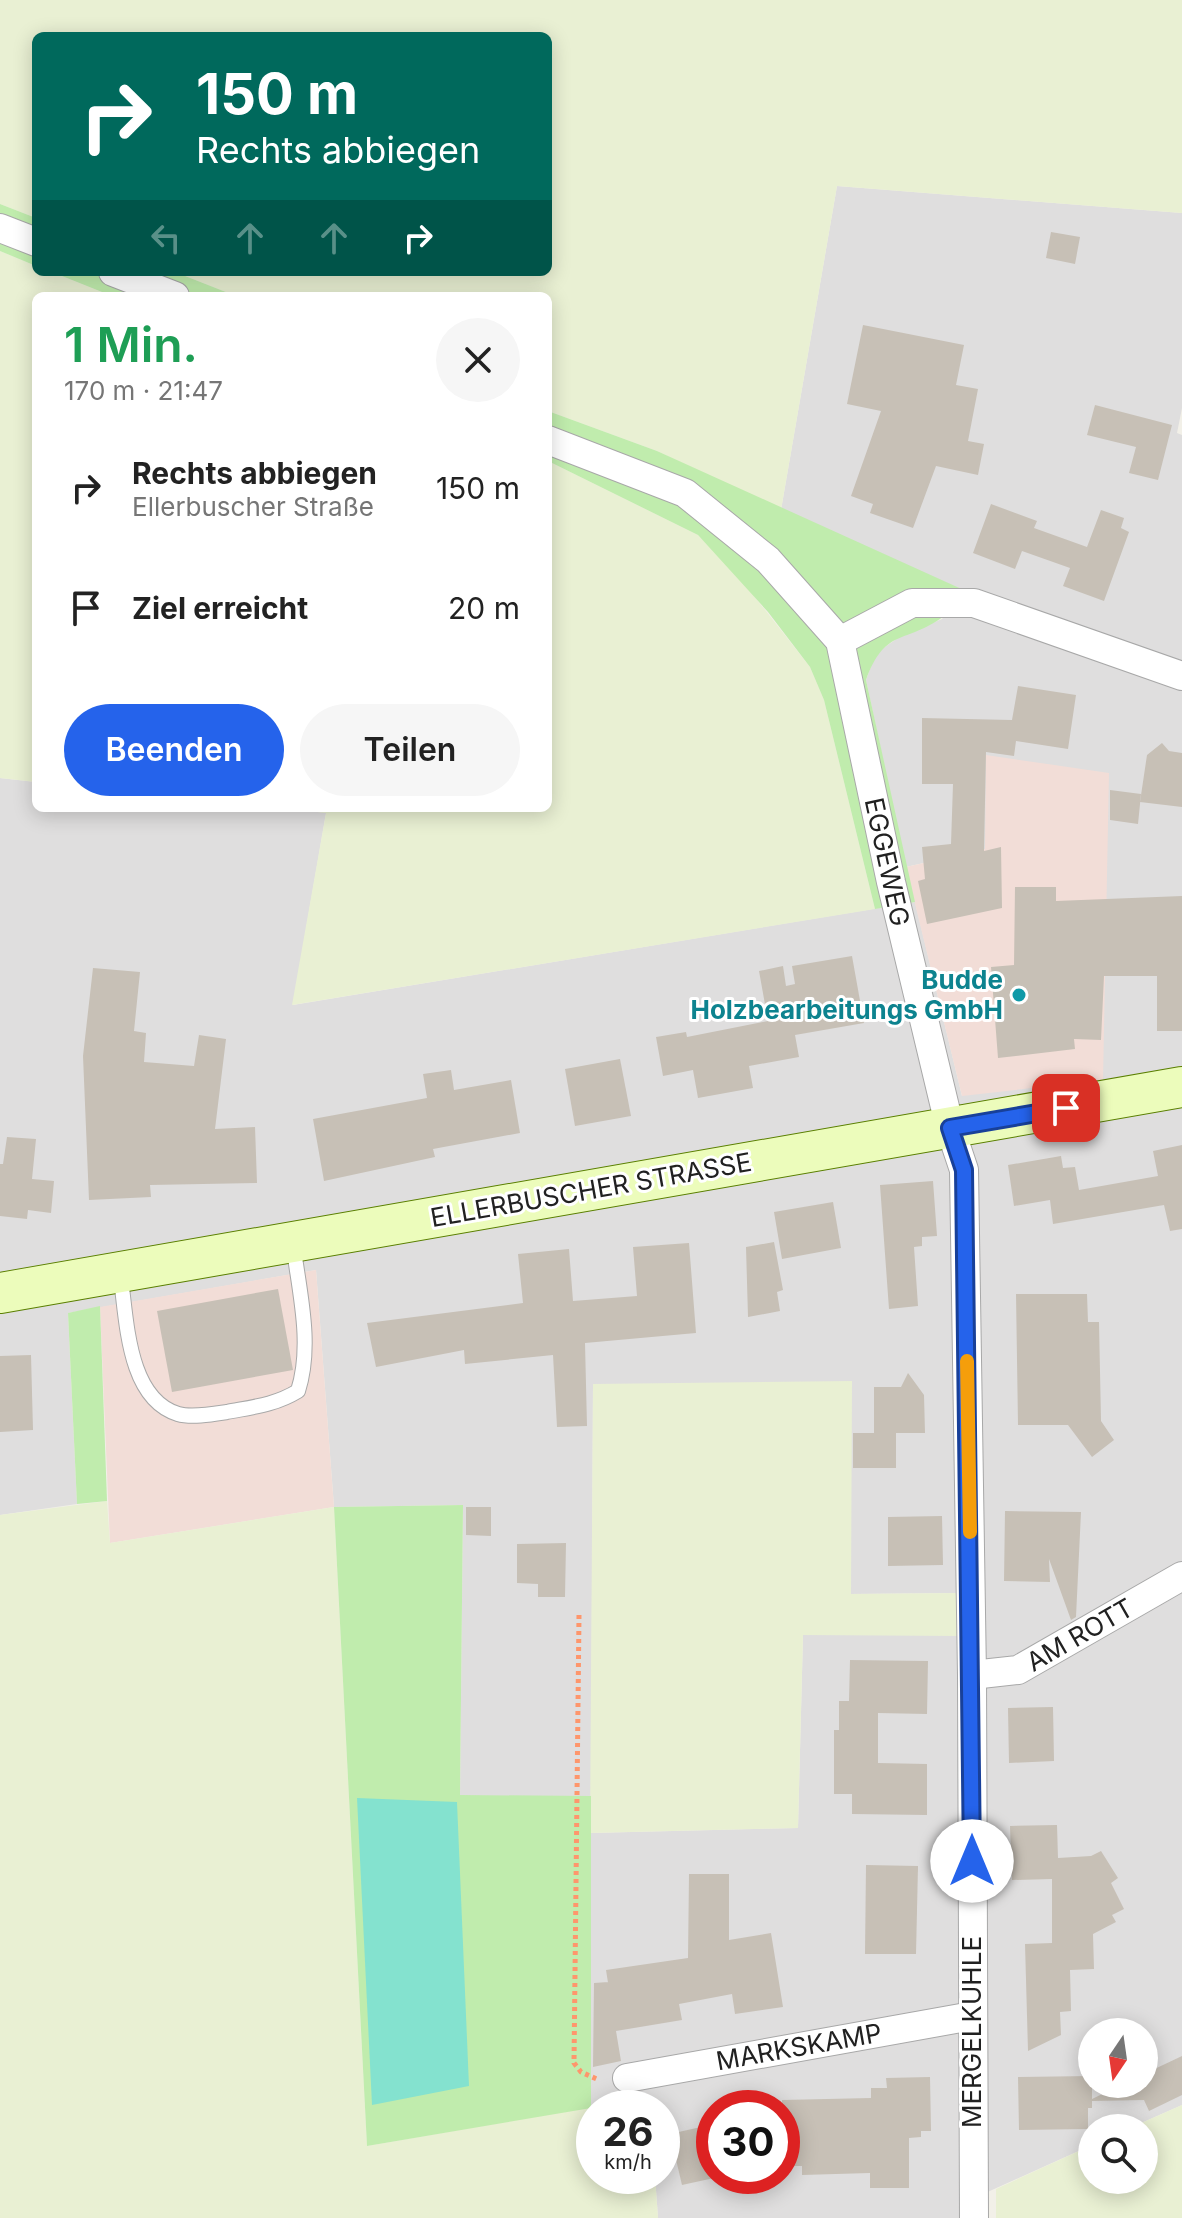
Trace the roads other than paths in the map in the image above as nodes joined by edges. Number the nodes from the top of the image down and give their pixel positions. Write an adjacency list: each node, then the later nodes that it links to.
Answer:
1 (0, 228): 2 (street)
2 (32, 240)
3 (123, 276): 4 (street)
4 (165, 292)
5 (552, 442): 6 (street, EGGEWEG)
6 (840, 641): 7 (street); 9 (street, EGGEWEG)
7 (1182, 676)
8 (1182, 1087): 9 (main road, ELLERBUSCHER STRASSE)
9 (950, 1128): 10 (main road, ELLERBUSCHER STRASSE); 14 (street, MERGELKUHLE)
10 (293, 1242): 11 (main road, ELLERBUSCHER STRASSE); 11 (lane)
11 (119, 1272): 12 (main road, ELLERBUSCHER STRASSE)
12 (0, 1293)
13 (1182, 1576): 14 (street, AM ROTT)
14 (972, 1675): 15 (street, MERGELKUHLE)
15 (972, 2016): 16 (street, MARKSKAMP); 17 (street, MERGELKUHLE)
16 (627, 2078)
17 (974, 2218)

